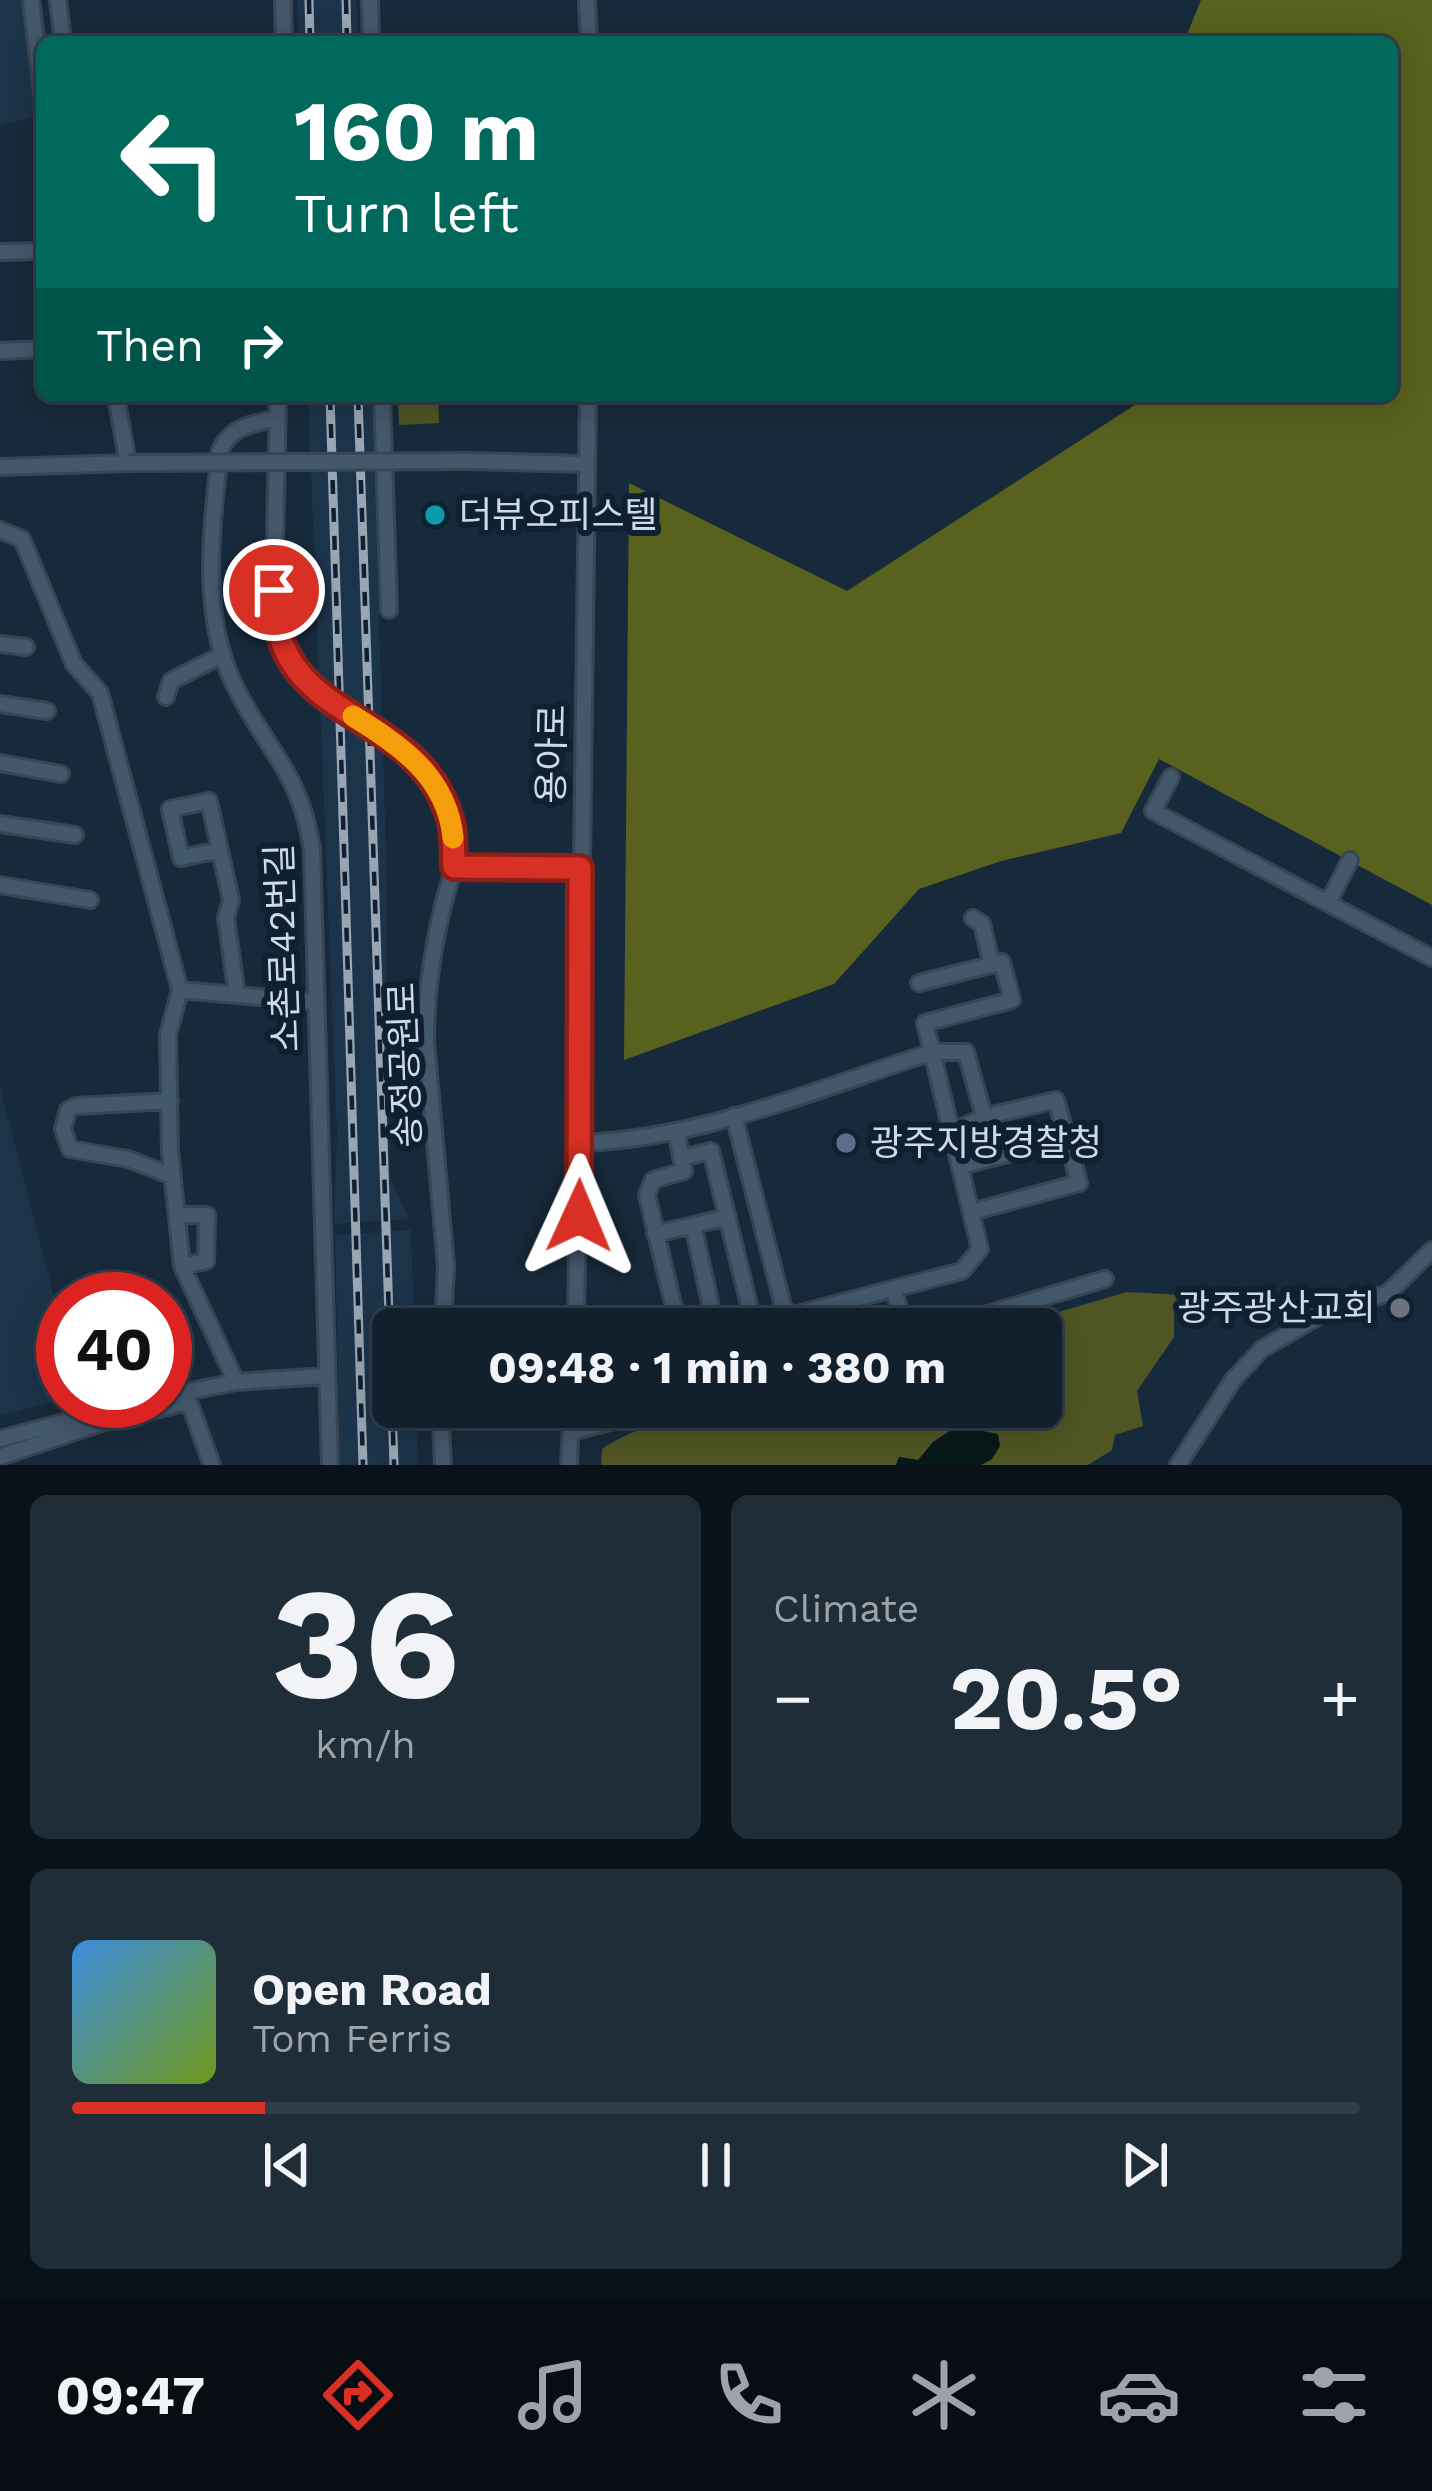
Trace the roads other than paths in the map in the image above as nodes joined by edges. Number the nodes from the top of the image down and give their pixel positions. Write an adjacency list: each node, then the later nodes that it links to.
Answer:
1 (31, 0): 10 (street)
2 (58, 0): 6 (street)
3 (284, 0): 7 (street)
4 (370, 0): 8 (street)
5 (587, 0): 9 (street)
6 (62, 36)
7 (284, 36)
8 (371, 36)
9 (589, 36)
10 (36, 42)
11 (36, 251): 12 (street)
12 (0, 252)
13 (36, 349): 14 (street)
14 (0, 351)
15 (117, 402): 20 (street)
16 (278, 402): 19 (street, 송정공원로)
17 (382, 402): 24 (street)
18 (587, 402): 21 (street, 용아로)
19 (277, 418): 27 (street, 소촌로42번길); 38 (street, 송정공원로, bridge)
20 (128, 463): 21 (street, bridge); 22 (street)
21 (585, 464): 39 (street, 용아로)
22 (0, 467)
23 (0, 530): 47 (street)
24 (389, 610)
25 (0, 644): 26 (street)
26 (26, 646)
27 (222, 655): 28 (street); 49 (street, 소촌로42번길)
28 (166, 697)
29 (0, 704): 30 (street)
30 (47, 711)
31 (0, 763): 32 (street)
32 (61, 774)
33 (1171, 777): 42 (street)
34 (0, 824): 35 (street)
35 (75, 835)
36 (219, 850): 36 (street); 48 (street)
37 (1350, 860): 42 (street)
38 (454, 867): 39 (street); 70 (street, 송정공원로)
39 (580, 868): 57 (street, 용아로)
40 (0, 885): 41 (street)
41 (90, 900)
42 (1328, 903): 44 (street)
43 (973, 918): 45 (street)
44 (1432, 958)
45 (992, 965): 46 (street); 50 (street)
46 (919, 983)
47 (179, 990): 48 (street); 51 (street)
48 (237, 995): 49 (street)
49 (316, 1002): 79 (street, 소촌로42번길)
50 (932, 1052): 52 (street); 53 (street); 55 (street)
51 (170, 1101): 60 (street); 60 (street)
52 (734, 1116): 54 (street); 75 (street)
53 (984, 1118): 55 (street); 56 (street)
54 (676, 1131): 57 (street); 58 (street)
55 (951, 1132): 59 (street)
56 (1067, 1139): 59 (street); 61 (street)
57 (580, 1143): 71 (street, 용아로)
58 (681, 1158): 63 (street); 65 (street)
59 (960, 1166): 61 (street)
60 (172, 1176): 62 (street)
61 (971, 1212): 69 (street)
62 (177, 1215): 67 (street); 67 (street)
63 (728, 1217): 64 (street); 74 (street)
64 (693, 1225): 65 (street); 73 (street)
65 (655, 1234): 72 (street)
66 (1432, 1250): 95 (street)
67 (182, 1266): 80 (street)
68 (1105, 1279): 78 (street)
69 (894, 1289): 76 (street); 77 (street)
70 (444, 1308)
71 (576, 1308)
72 (674, 1308)
73 (711, 1308)
74 (743, 1308)
75 (784, 1308)
76 (821, 1308)
77 (899, 1308)
78 (1008, 1308)
79 (326, 1376): 80 (street); 92 (street, 소촌로42번길)
80 (236, 1382): 81 (street)
81 (192, 1391)
82 (41, 1428): 87 (street)
83 (441, 1428): 93 (street)
84 (571, 1428): 86 (street)
85 (587, 1428): 86 (street)
86 (571, 1432): 94 (street)
87 (0, 1439)
88 (31, 1448): 89 (street); 90 (street); 91 (street)
89 (0, 1457)
90 (37, 1465)
91 (212, 1465)
92 (330, 1465)
93 (443, 1465)
94 (568, 1465)
95 (1178, 1465)

